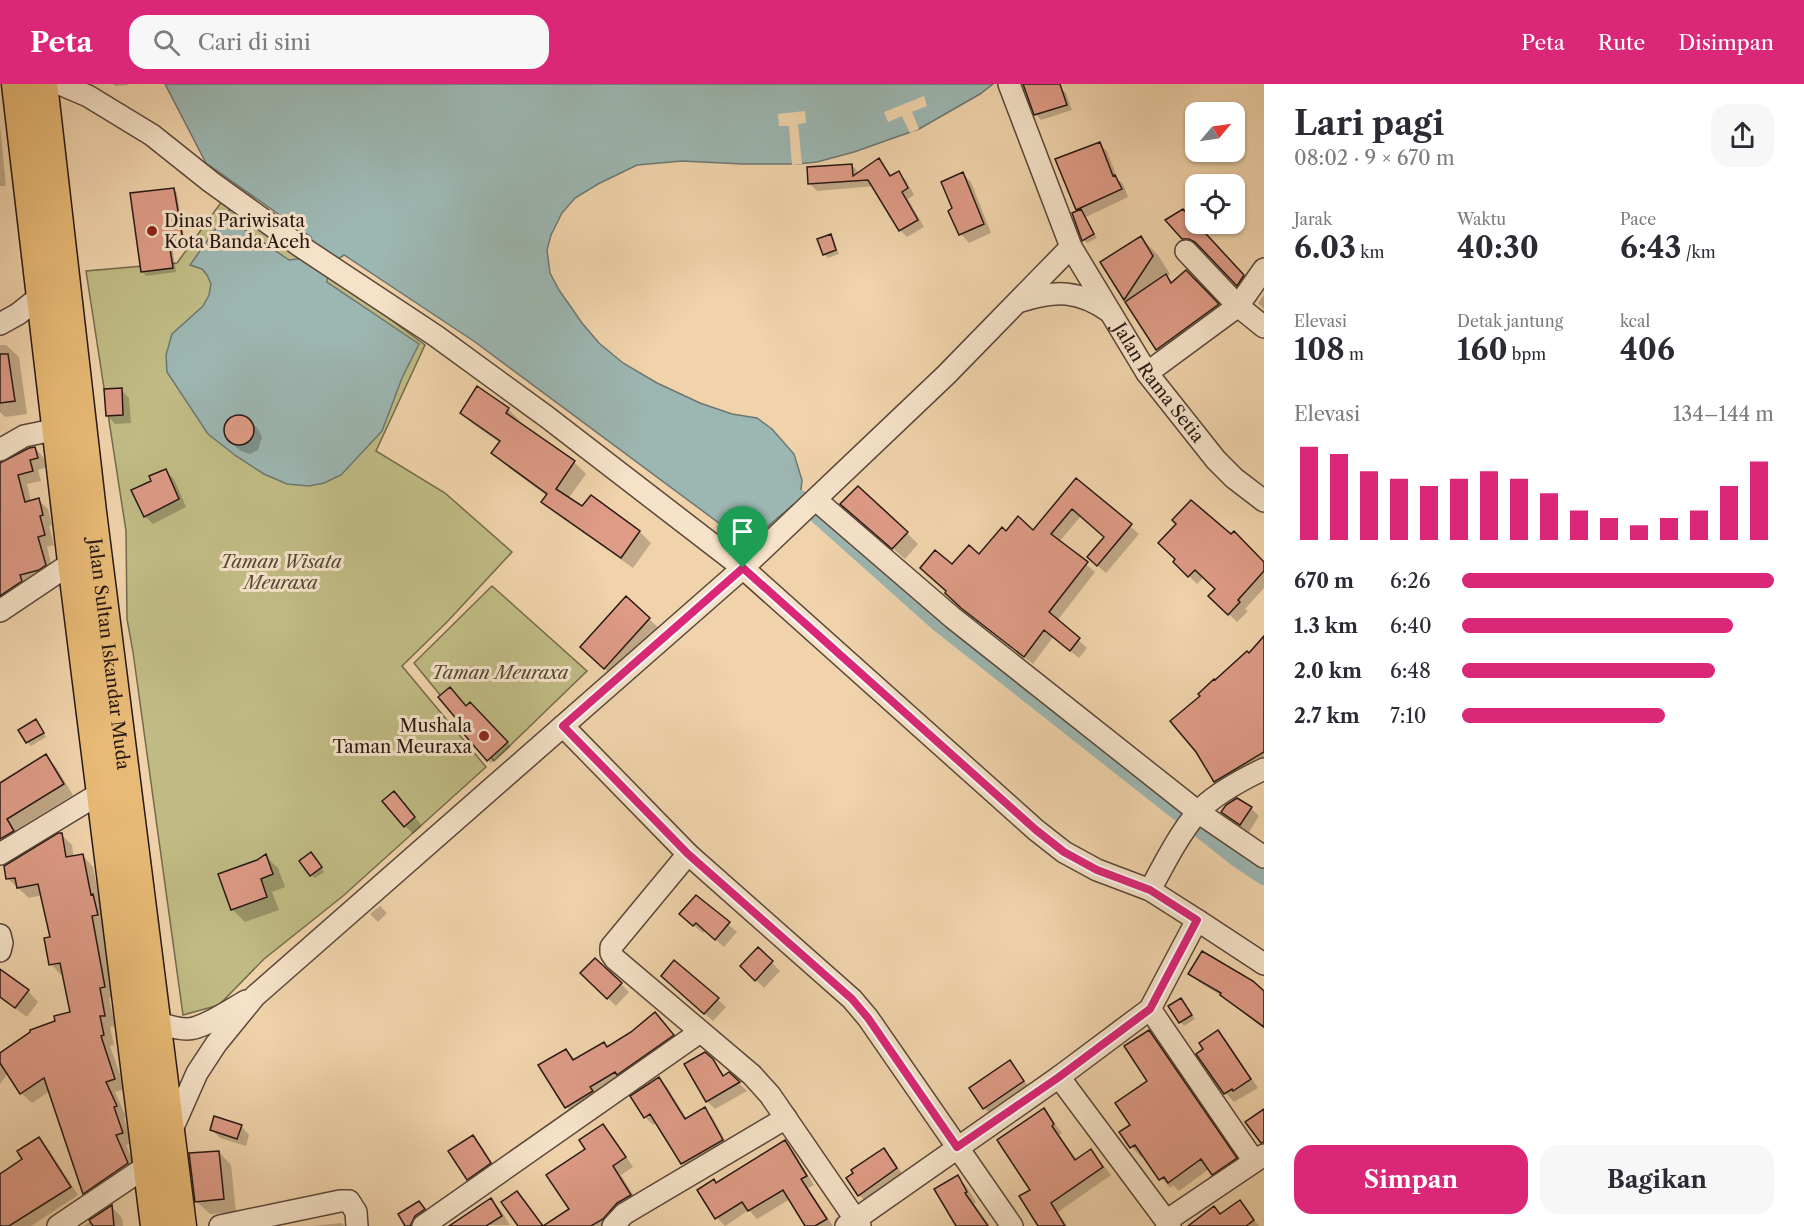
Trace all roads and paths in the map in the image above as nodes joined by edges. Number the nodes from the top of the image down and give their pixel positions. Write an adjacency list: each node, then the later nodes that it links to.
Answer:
1 (10, 84): 6 (street)
2 (17, 84): 10 (highway, Jalan Sultan Iskandar Muda)
3 (42, 84): 38 (highway, Jalan Sultan Iskandar Muda)
4 (60, 84): 22 (street)
5 (1009, 84): 7 (street, Jalan Rama Setia)
6 (0, 90)
7 (1071, 247): 11 (street); 13 (street, Jalan Rama Setia)
8 (1186, 251): 12 (street)
9 (1264, 269): 12 (street)
10 (42, 295): 14 (street); 17 (highway, Jalan Sultan Iskandar Muda)
11 (1017, 302): 13 (street); 20 (street)
12 (1238, 306): 15 (street); 16 (street)
13 (1114, 315): 16 (street, Jalan Rama Setia)
14 (0, 324)
15 (1264, 327)
16 (1147, 373): 19 (street, Jalan Rama Setia)
17 (58, 429): 18 (street); 21 (highway, Jalan Sultan Iskandar Muda)
18 (0, 450)
19 (1264, 501)
20 (813, 504): 22 (street); 27 (street)
21 (73, 562): 23 (street); 26 (highway, Jalan Sultan Iskandar Muda)
22 (746, 565): 24 (street); 31 (street)
23 (0, 611)
24 (563, 726): 29 (street); 36 (street)
25 (1264, 769): 27 (street)
26 (102, 792): 28 (street); 45 (highway, Jalan Sultan Iskandar Muda)
27 (1197, 814): 30 (street); 31 (street)
28 (0, 854)
29 (688, 854): 39 (street); 43 (street)
30 (1264, 857)
31 (1150, 890): 32 (street)
32 (1197, 920): 35 (street); 37 (street)
33 (0, 935): 34 (street)
34 (0, 951)
35 (1264, 964)
36 (255, 996): 38 (street); 42 (street)
37 (1150, 1009): 40 (street); 44 (street)
38 (155, 1022): 42 (highway, Jalan Sultan Iskandar Muda)
39 (700, 1032): 41 (street); 53 (street)
40 (1059, 1077): 43 (street); 46 (street)
41 (786, 1118): 47 (street); 54 (street)
42 (170, 1134): 50 (highway, Jalan Sultan Iskandar Muda)
43 (957, 1147): 47 (street); 55 (street)
44 (1259, 1158): 46 (street)
45 (150, 1164): 48 (street); 49 (highway, Jalan Sultan Iskandar Muda)
46 (1168, 1223)
47 (854, 1224)
48 (58, 1226)
49 (156, 1226)
50 (181, 1226)
51 (220, 1226): 52 (street)
52 (357, 1226)
53 (423, 1226)
54 (613, 1226)
55 (1012, 1226)

